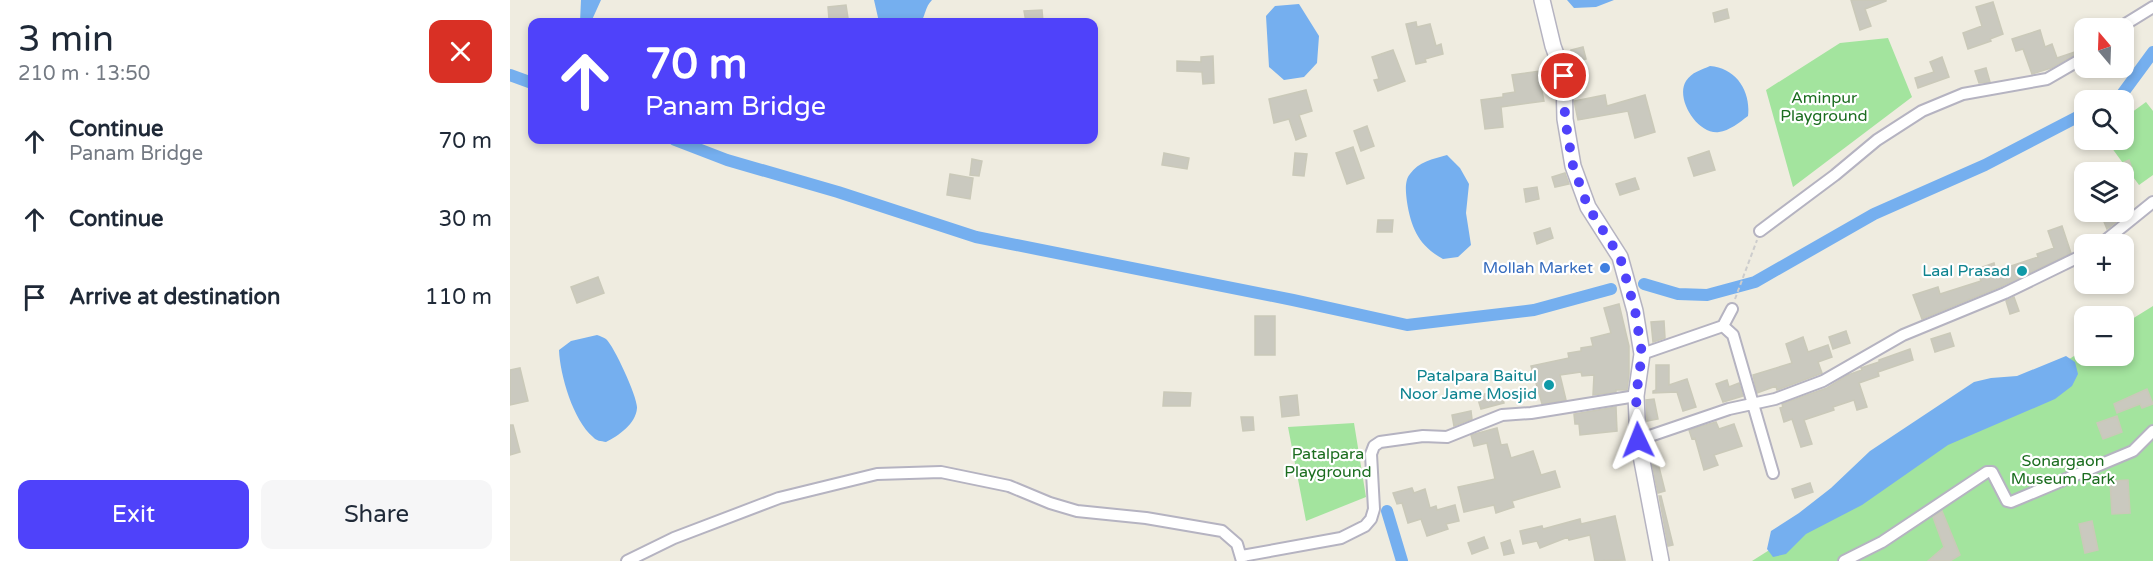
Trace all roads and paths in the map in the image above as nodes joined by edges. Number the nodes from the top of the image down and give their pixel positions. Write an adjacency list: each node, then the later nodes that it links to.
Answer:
1 (1542, 0): 11 (street)
2 (2153, 7): 3 (street)
3 (2134, 19)
4 (2074, 63): 6 (street)
5 (2153, 202): 7 (street)
6 (1760, 231): 9 (path)
7 (2113, 234)
8 (2074, 259): 13 (street)
9 (1732, 309): 10 (street)
10 (1723, 326): 11 (street); 13 (street)
11 (1642, 354): 12 (street)
12 (1636, 396): 15 (street); 17 (street)
13 (1751, 403): 15 (street); 16 (street)
14 (2153, 431): 20 (street)
15 (1638, 440): 19 (street)
16 (1773, 473)
17 (1242, 559): 18 (street)
18 (627, 561)
19 (1661, 561)
20 (1844, 561)

